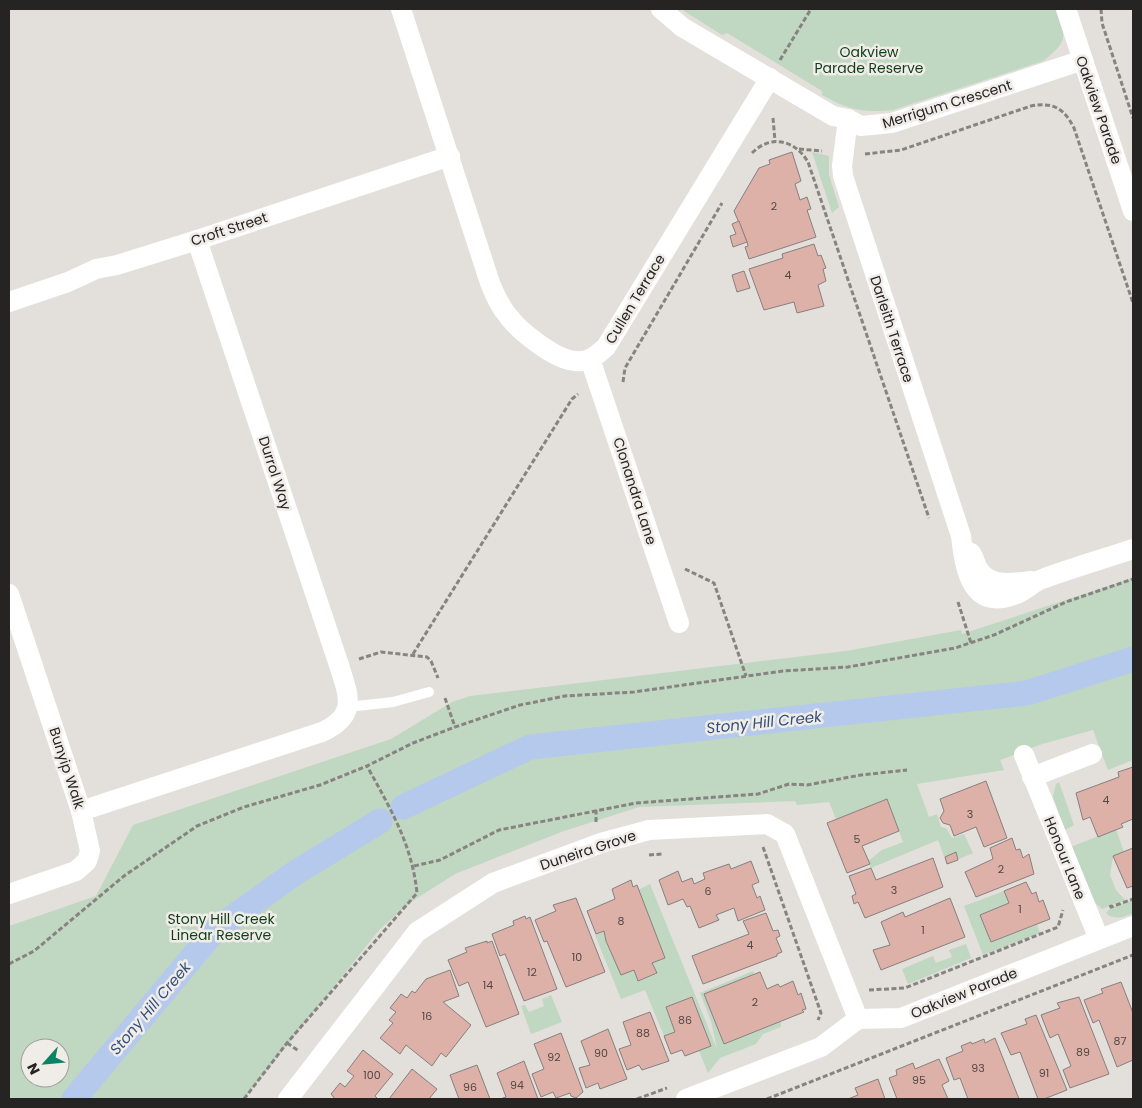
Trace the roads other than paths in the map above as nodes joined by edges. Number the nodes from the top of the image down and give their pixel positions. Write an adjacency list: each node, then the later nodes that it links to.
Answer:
1 (401, 9): 7 (street)
2 (661, 9): 5 (street, Merrigum Crescent)
3 (1066, 9): 4 (street, Oakview Parade)
4 (1083, 60): 6 (street, Merrigum Crescent); 8 (street, Oakview Parade)
5 (770, 78): 6 (street, Merrigum Crescent); 11 (street, Cullen Terrace)
6 (848, 119): 12 (street, Darleith Terrace)
7 (450, 156): 9 (street, Croft Street); 11 (street)
8 (1133, 211)
9 (198, 240): 10 (street, Croft Street); 16 (street, Durrol Way)
10 (9, 302)
11 (590, 359): 14 (street, Clonandra Lane)
12 (1133, 549)
13 (9, 594): 20 (street, Bunyip Walk)
14 (679, 623)
15 (429, 692): 16 (lane)
16 (348, 707): 20 (street)
17 (1092, 754): 19 (street)
18 (1024, 755): 19 (street, Honour Lane)
19 (1032, 777): 23 (street, Honour Lane)
20 (81, 811): 21 (street, Bunyip Walk)
21 (9, 894)
22 (1133, 926): 23 (street, Oakview Parade)
23 (1098, 939): 24 (street, Oakview Parade)
24 (858, 1019): 25 (street); 26 (street, Duneira Grove)
25 (679, 1093)
26 (288, 1099)

